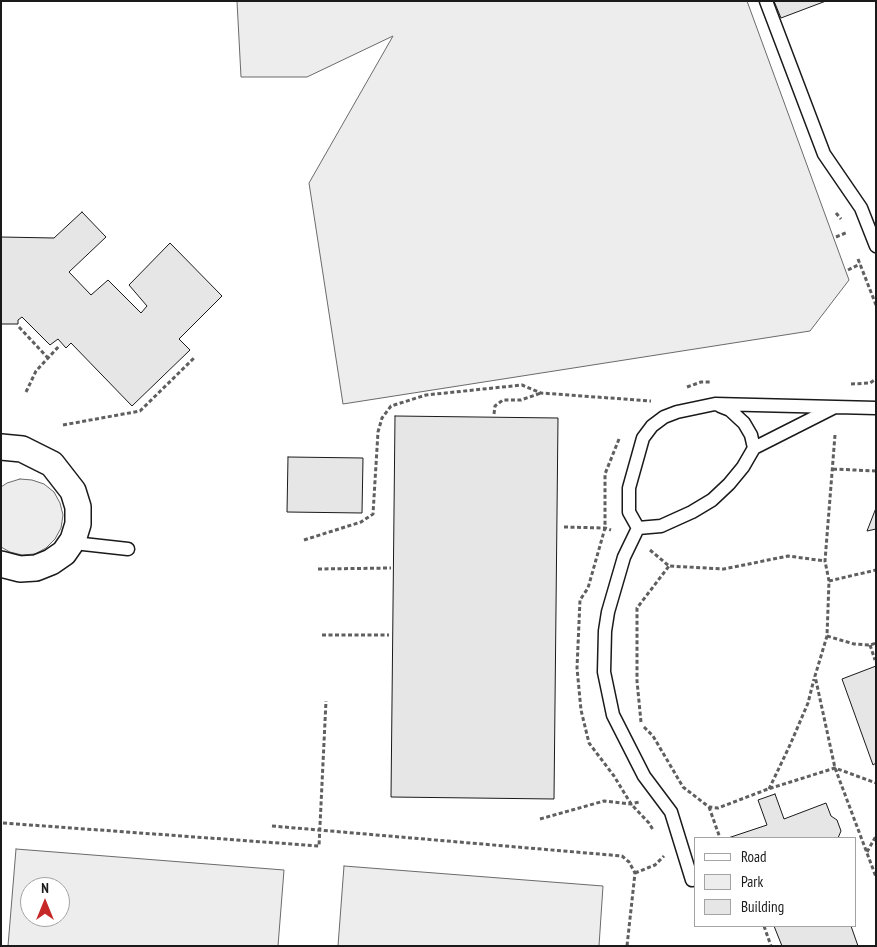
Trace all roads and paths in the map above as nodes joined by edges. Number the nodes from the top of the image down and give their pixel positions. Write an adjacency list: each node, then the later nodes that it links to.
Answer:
1 (766, 1): 4 (lane)
2 (848, 232): 3 (path)
3 (836, 237)
4 (876, 246)
5 (860, 264): 6 (path)
6 (848, 270)
7 (19, 327): 9 (path)
8 (60, 345): 9 (path)
9 (48, 358): 19 (path)
10 (194, 358): 12 (path)
11 (173, 369): 12 (path)
12 (178, 374): 18 (path)
13 (876, 379): 15 (path)
14 (720, 382): 17 (path)
15 (844, 385)
16 (156, 386): 18 (path)
17 (684, 388)
18 (161, 390): 28 (path)
19 (26, 392)
20 (541, 393): 22 (path); 27 (path); 40 (path)
21 (660, 398): 22 (path)
22 (652, 401): 25 (path)
23 (715, 404): 24 (lane); 32 (lane); 37 (lane)
24 (835, 406): 26 (lane); 32 (lane)
25 (646, 407)
26 (876, 408)
27 (494, 414)
28 (63, 425)
29 (622, 431): 36 (path)
30 (835, 435): 33 (path)
31 (1, 447): 39 (street)
32 (754, 448): 37 (lane)
33 (833, 469): 34 (path); 43 (path)
34 (876, 471)
35 (564, 527): 36 (path)
36 (605, 528): 38 (path); 62 (path)
37 (638, 528): 75 (lane)
38 (611, 530)
39 (73, 540): 41 (lane); 44 (street)
40 (304, 540)
41 (128, 549)
42 (649, 549): 45 (path)
43 (824, 561): 45 (path); 49 (path)
44 (1, 564)
45 (669, 566): 63 (path)
46 (390, 568): 47 (path)
47 (318, 569)
48 (876, 570): 49 (path)
49 (829, 581): 52 (path)
50 (322, 635): 51 (path)
51 (390, 635)
52 (827, 636): 54 (path); 56 (path)
53 (876, 643): 54 (path)
54 (870, 645): 55 (path)
55 (875, 660)
56 (814, 676): 58 (path); 60 (path)
57 (326, 701): 67 (path)
58 (834, 768): 59 (path); 60 (path); 72 (path)
59 (876, 783)
60 (768, 790): 63 (path)
61 (645, 801): 62 (path)
62 (631, 804): 64 (path); 68 (path)
63 (709, 807): 70 (path)
64 (540, 819)
65 (3, 823): 67 (path)
66 (272, 826): 67 (path)
67 (321, 831): 73 (path)
68 (653, 831)
69 (876, 836): 72 (path)
70 (720, 837)
71 (661, 847): 73 (path)
72 (867, 852): 74 (path)
73 (635, 873): 77 (path)
74 (876, 877)
75 (692, 880)
76 (764, 927): 78 (path)
77 (627, 946)
78 (771, 946)

